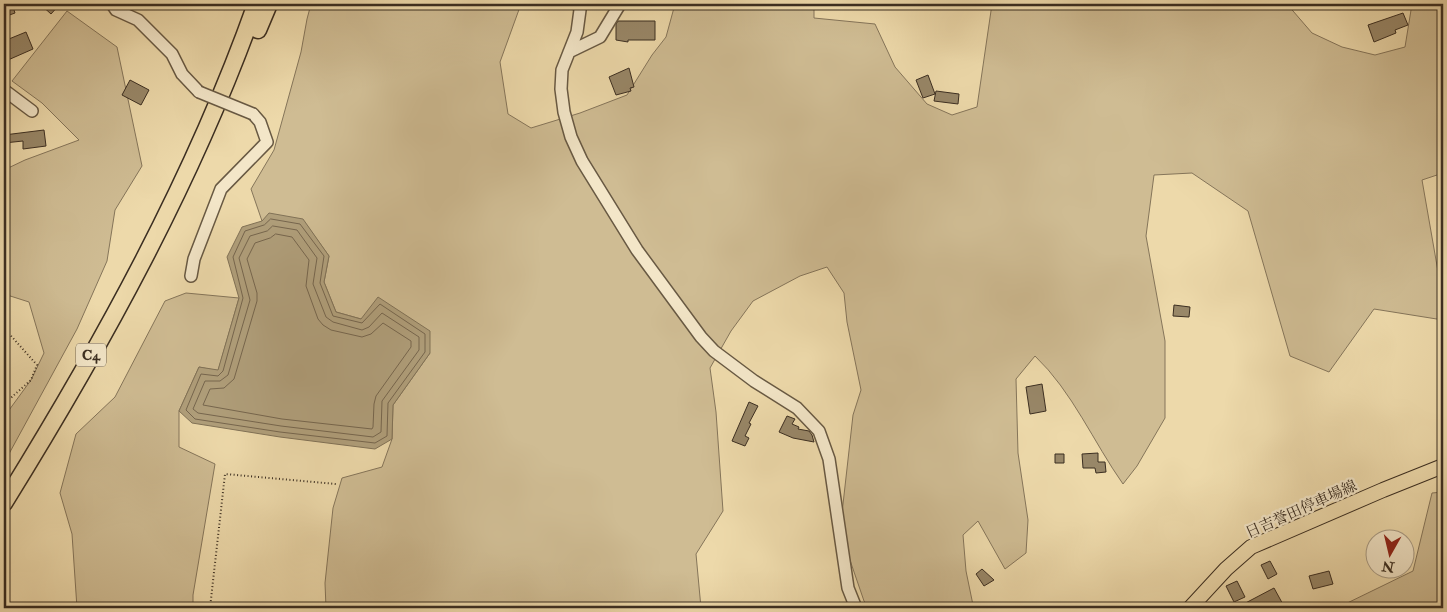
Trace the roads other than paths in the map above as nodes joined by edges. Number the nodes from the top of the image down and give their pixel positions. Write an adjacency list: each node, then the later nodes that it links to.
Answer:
1 (112, 4): 10 (street, bridge)
2 (256, 4): 9 (highway, C4)
3 (269, 4): 9 (highway)
4 (578, 4): 6 (street)
5 (620, 4): 6 (street)
6 (569, 52): 13 (street)
7 (4, 90): 8 (street)
8 (32, 111)
9 (172, 204): 12 (highway, C4)
10 (191, 276)
11 (1443, 466): 14 (main road, 日吉誉田停車場線)
12 (4, 503)
13 (856, 608)
14 (1190, 608)

